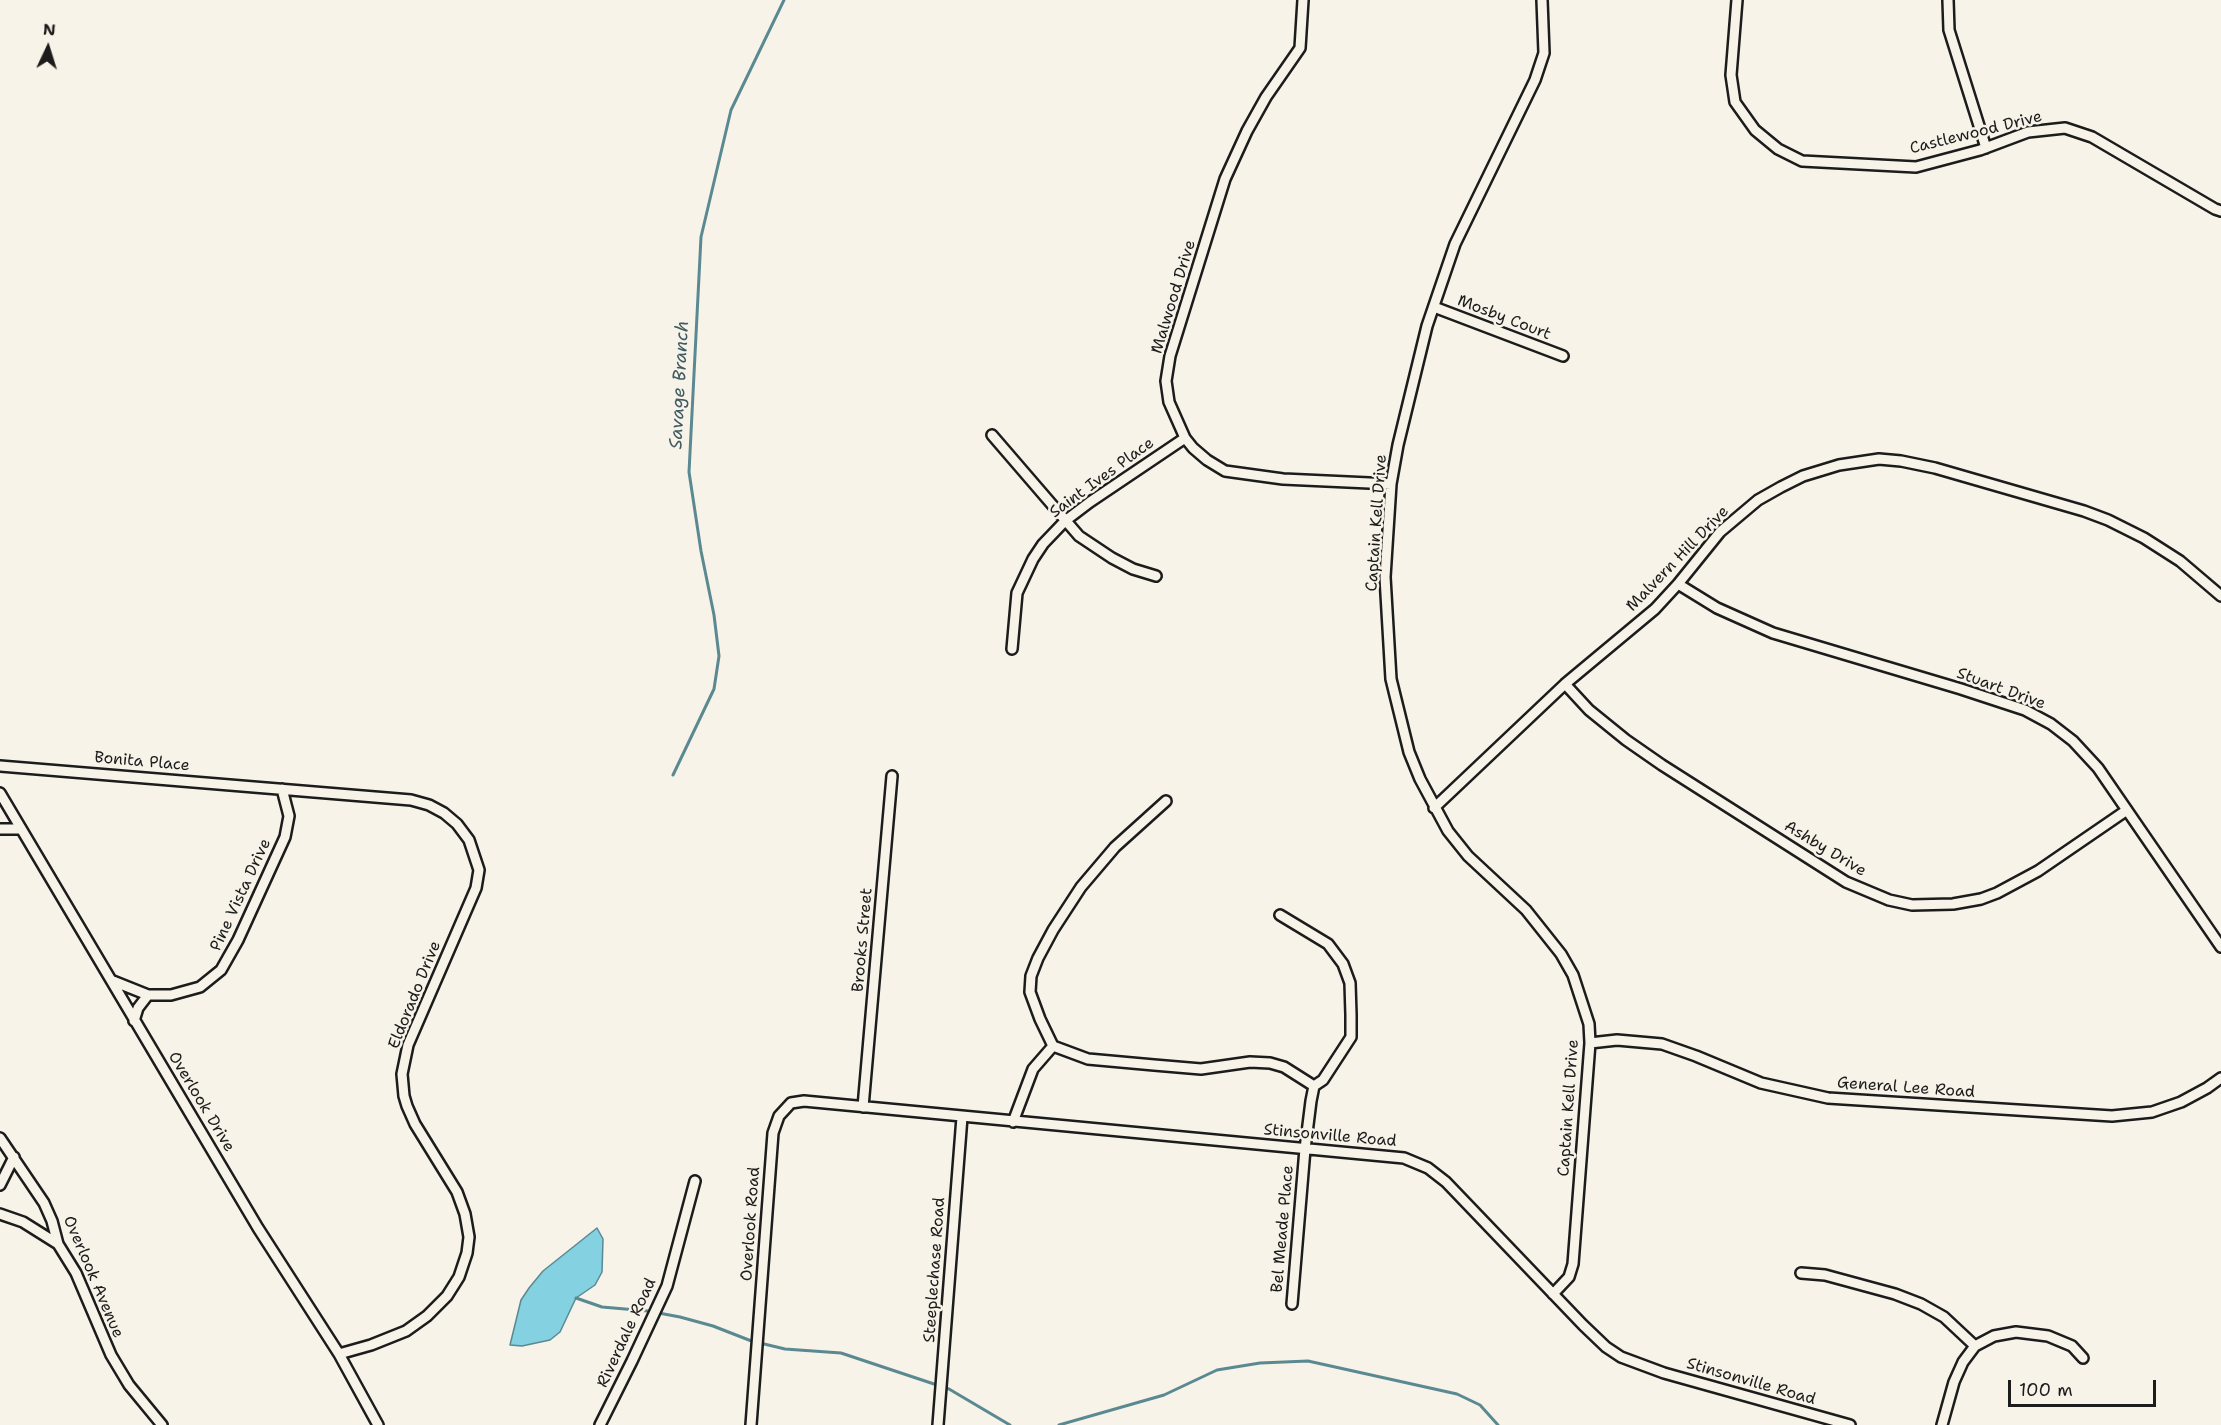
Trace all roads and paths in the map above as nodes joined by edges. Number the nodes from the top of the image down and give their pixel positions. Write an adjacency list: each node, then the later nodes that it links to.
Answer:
1 (1303, 0): 10 (street, Malwood Drive)
2 (1542, 0): 7 (street, Captain Kell Drive)
3 (1737, 0): 5 (street, Castlewood Drive)
4 (1948, 0): 5 (street)
5 (1986, 148): 6 (street, Castlewood Drive)
6 (2221, 211)
7 (1434, 307): 8 (street, Mosby Court); 11 (street, Captain Kell Drive)
8 (1563, 356)
9 (993, 435): 12 (street)
10 (1185, 438): 11 (street, Malwood Drive); 12 (street, Saint Ives Place)
11 (1391, 484): 23 (street, Captain Kell Drive)
12 (1065, 521): 13 (street); 16 (street, Saint Ives Place)
13 (1156, 576)
14 (1678, 584): 15 (street, Malvern Hill Drive); 17 (street, Malvern Hill Drive); 24 (street, Stuart Drive)
15 (2221, 596)
16 (1012, 649)
17 (1565, 684): 23 (street, Malvern Hill Drive); 24 (street, Ashby Drive)
18 (0, 766): 20 (street, Bonita Place)
19 (892, 776): 36 (street, Brooks Street)
20 (282, 789): 30 (street, Pine Vista Drive); 50 (street, Eldorado Drive)
21 (0, 793): 26 (street, Overlook Drive)
22 (1166, 801): 33 (street)
23 (1434, 808): 32 (street, Captain Kell Drive)
24 (2127, 810): 28 (street, Stuart Drive)
25 (0, 829): 26 (street)
26 (20, 829): 29 (street, Overlook Drive)
27 (1280, 915): 35 (street)
28 (2221, 947)
29 (112, 981): 30 (street, Pine Vista Drive); 31 (street, Overlook Drive)
30 (148, 995): 31 (street)
31 (134, 1021): 50 (street, Overlook Drive)
32 (1590, 1043): 34 (street, General Lee Road); 47 (street, Captain Kell Drive)
33 (1053, 1046): 35 (street); 38 (street)
34 (2221, 1078)
35 (1314, 1086): 40 (street, Bel Meade Place)
36 (863, 1107): 37 (street, Stinsonville Road); 56 (street, Overlook Road)
37 (962, 1117): 38 (street, Stinsonville Road); 57 (street, Steeplechase Road)
38 (1013, 1122): 40 (street, Stinsonville Road)
39 (0, 1138): 41 (street, Overlook Avenue)
40 (1305, 1149): 47 (street, Stinsonville Road); 48 (street, Bel Meade Place)
41 (14, 1157): 43 (street); 45 (street, Overlook Avenue)
42 (695, 1181): 55 (street, Riverdale Road)
43 (0, 1185)
44 (0, 1214): 45 (street)
45 (58, 1244): 53 (street, Overlook Avenue)
46 (1801, 1273): 49 (street)
47 (1553, 1294): 52 (street, Stinsonville Road)
48 (1292, 1304)
49 (1975, 1346): 51 (street); 59 (street)
50 (339, 1354): 54 (street, Overlook Drive)
51 (2082, 1358)
52 (1820, 1421): 58 (street, Stinsonville Road)
53 (162, 1425)
54 (378, 1425)
55 (600, 1425)
56 (751, 1425)
57 (938, 1425)
58 (1850, 1425)
59 (1942, 1425)

